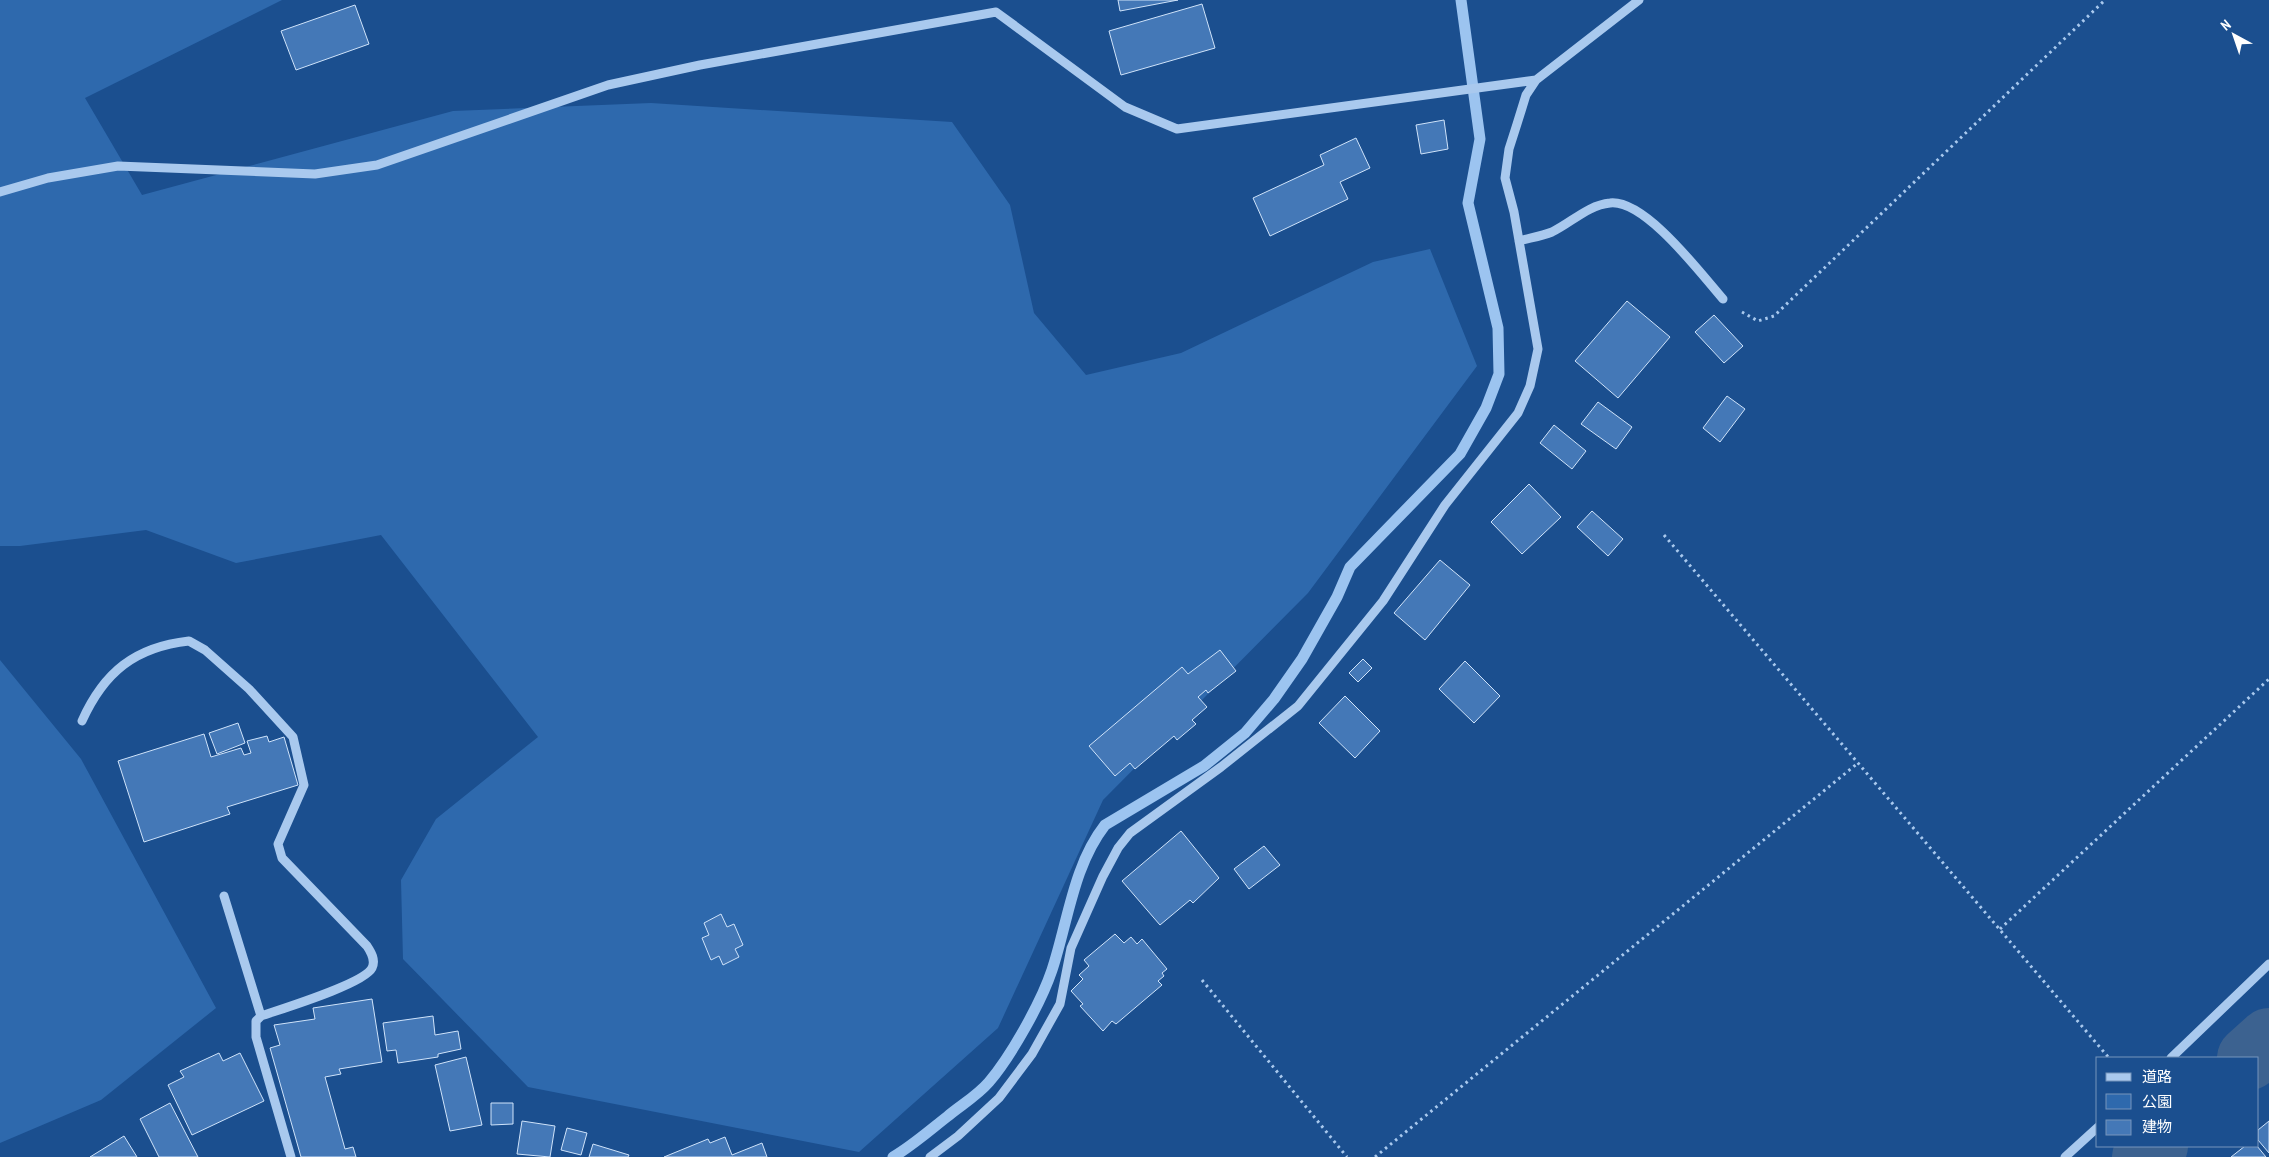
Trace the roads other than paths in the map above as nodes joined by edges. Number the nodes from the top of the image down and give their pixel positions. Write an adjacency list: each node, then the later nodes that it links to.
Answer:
1 (1639, 0): 2 (street)
2 (1536, 80): 3 (street); 4 (street)
3 (0, 192)
4 (1519, 241): 5 (street); 13 (street)
5 (1723, 299)
6 (82, 721): 9 (street)
7 (224, 896): 9 (street)
8 (2269, 964): 10 (street)
9 (261, 1016): 12 (street)
10 (2172, 1057)
11 (2096, 1129): 14 (street)
12 (291, 1157)
13 (930, 1157)
14 (2065, 1157)

